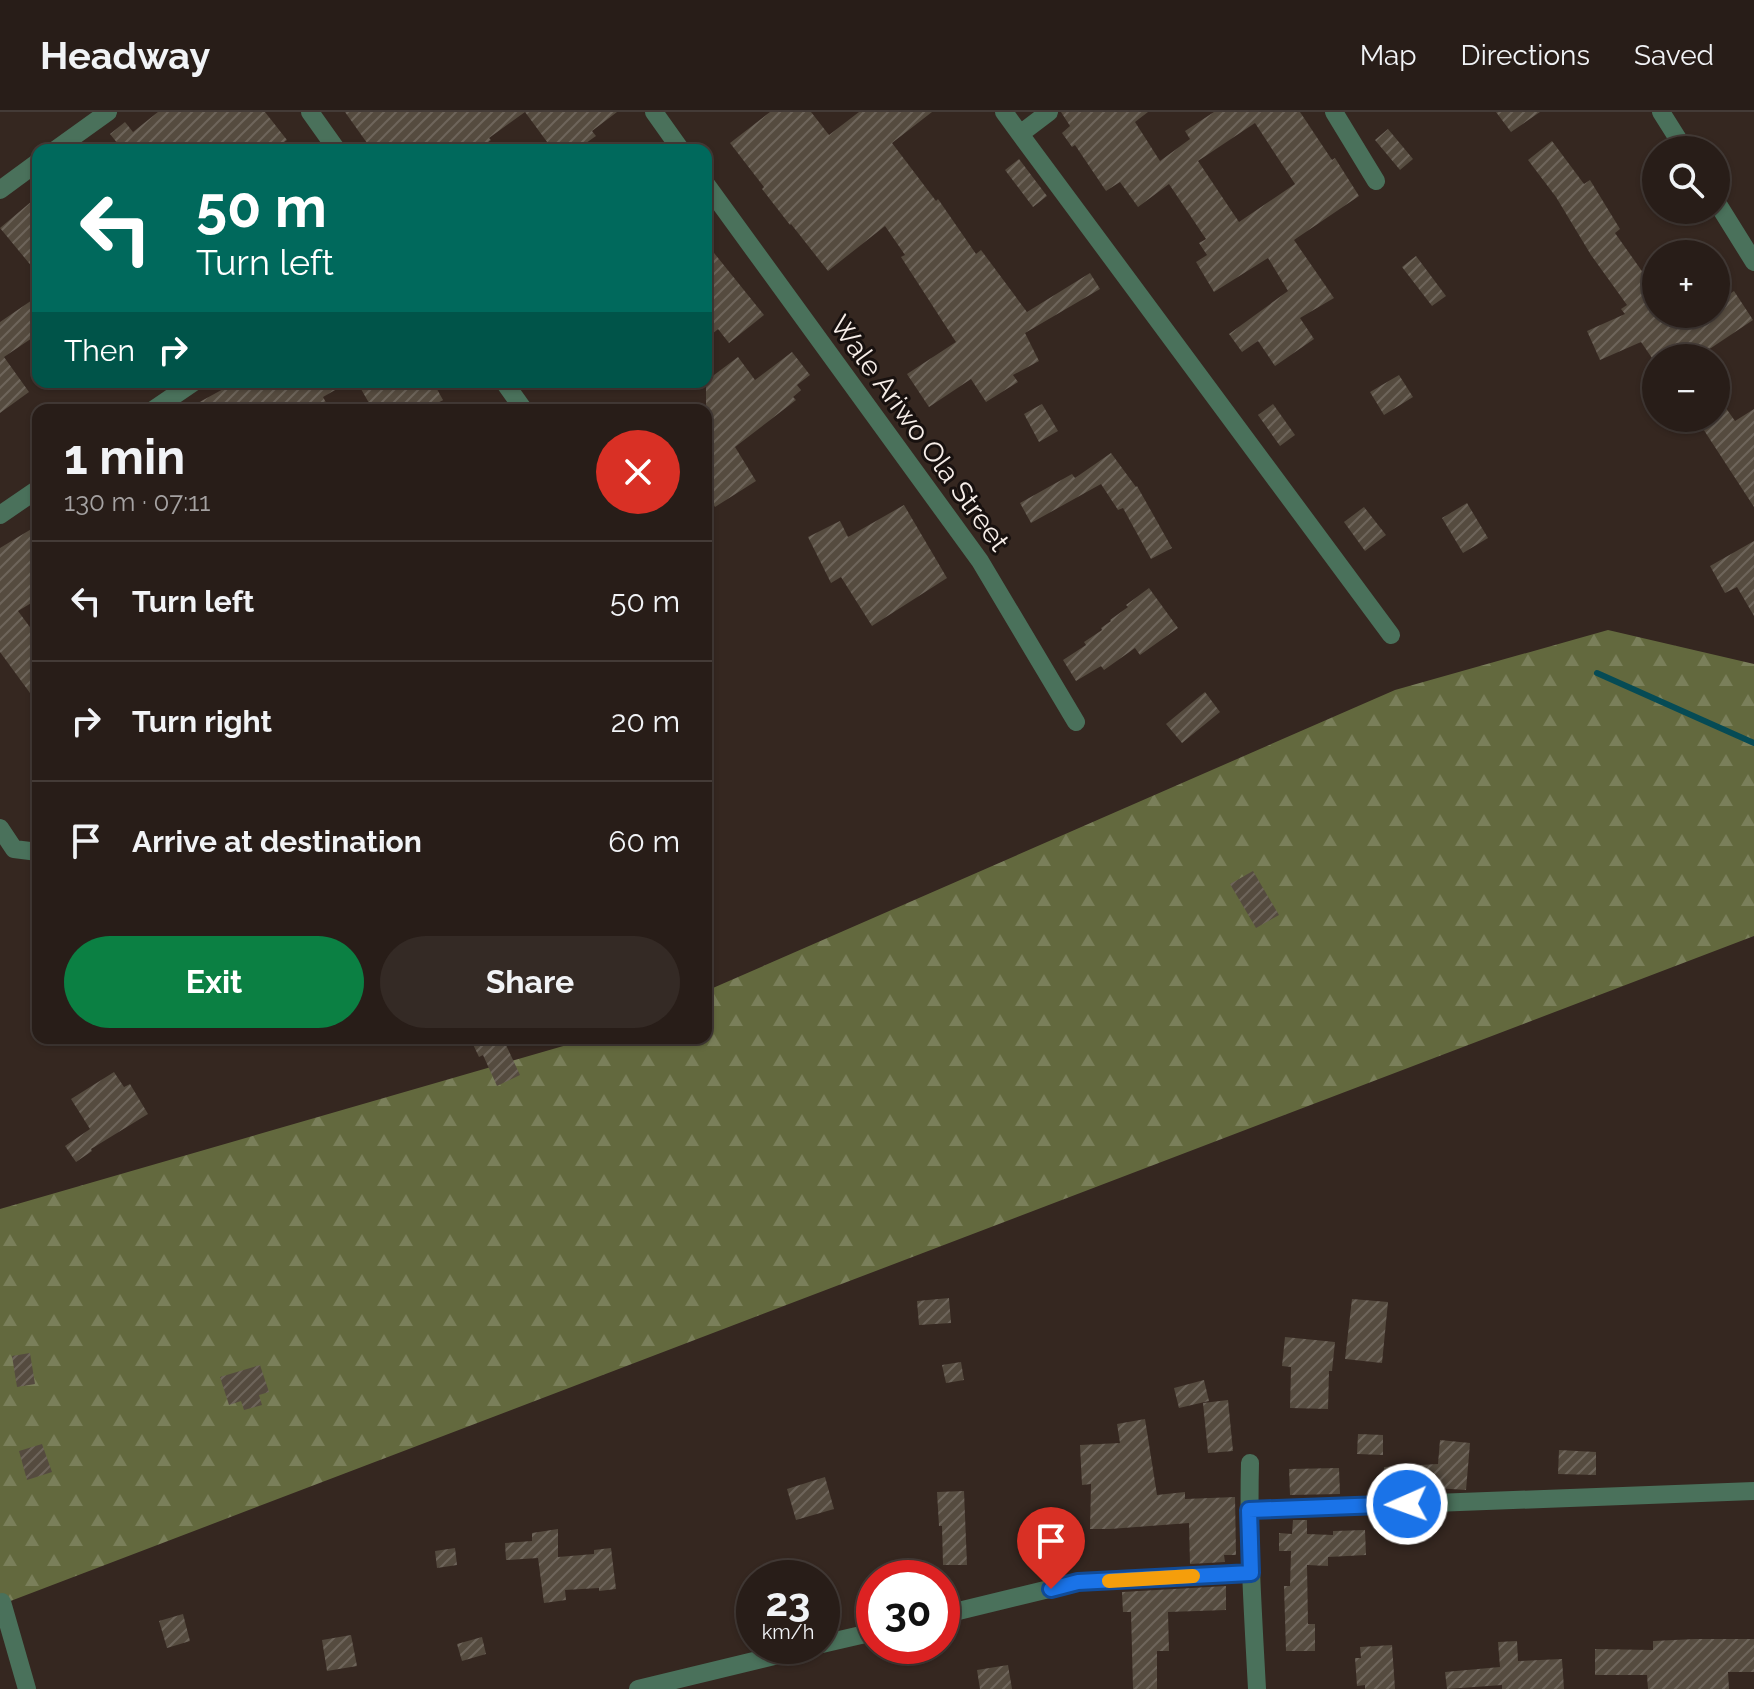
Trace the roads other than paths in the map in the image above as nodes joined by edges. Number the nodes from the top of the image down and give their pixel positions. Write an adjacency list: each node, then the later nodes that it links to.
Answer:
1 (108, 112): 10 (street)
2 (310, 112): 11 (street)
3 (654, 112): 12 (street)
4 (1004, 112): 8 (street)
5 (1049, 112): 8 (street)
6 (1334, 112): 14 (street)
7 (1661, 112): 9 (street)
8 (1020, 134): 23 (street)
9 (1676, 136)
10 (63, 144)
11 (333, 144)
12 (677, 144)
13 (32, 166): 15 (street)
14 (1376, 181)
15 (0, 190)
16 (712, 192): 24 (street, Wale Ariwo Ola Street)
17 (1730, 223): 18 (street)
18 (1754, 262)
19 (185, 388): 20 (street)
20 (162, 404)
21 (32, 493): 22 (street)
22 (0, 515)
23 (1391, 635)
24 (1076, 722)
25 (0, 828): 26 (street)
26 (32, 851)
27 (1250, 1463): 29 (street)
28 (1754, 1491): 29 (street)
29 (1249, 1510): 30 (street)
30 (1251, 1573): 32 (street); 36 (street)
31 (2, 1602): 34 (street)
32 (960, 1611)
33 (741, 1664): 35 (street)
34 (27, 1689)
35 (638, 1689)
36 (1257, 1689)

